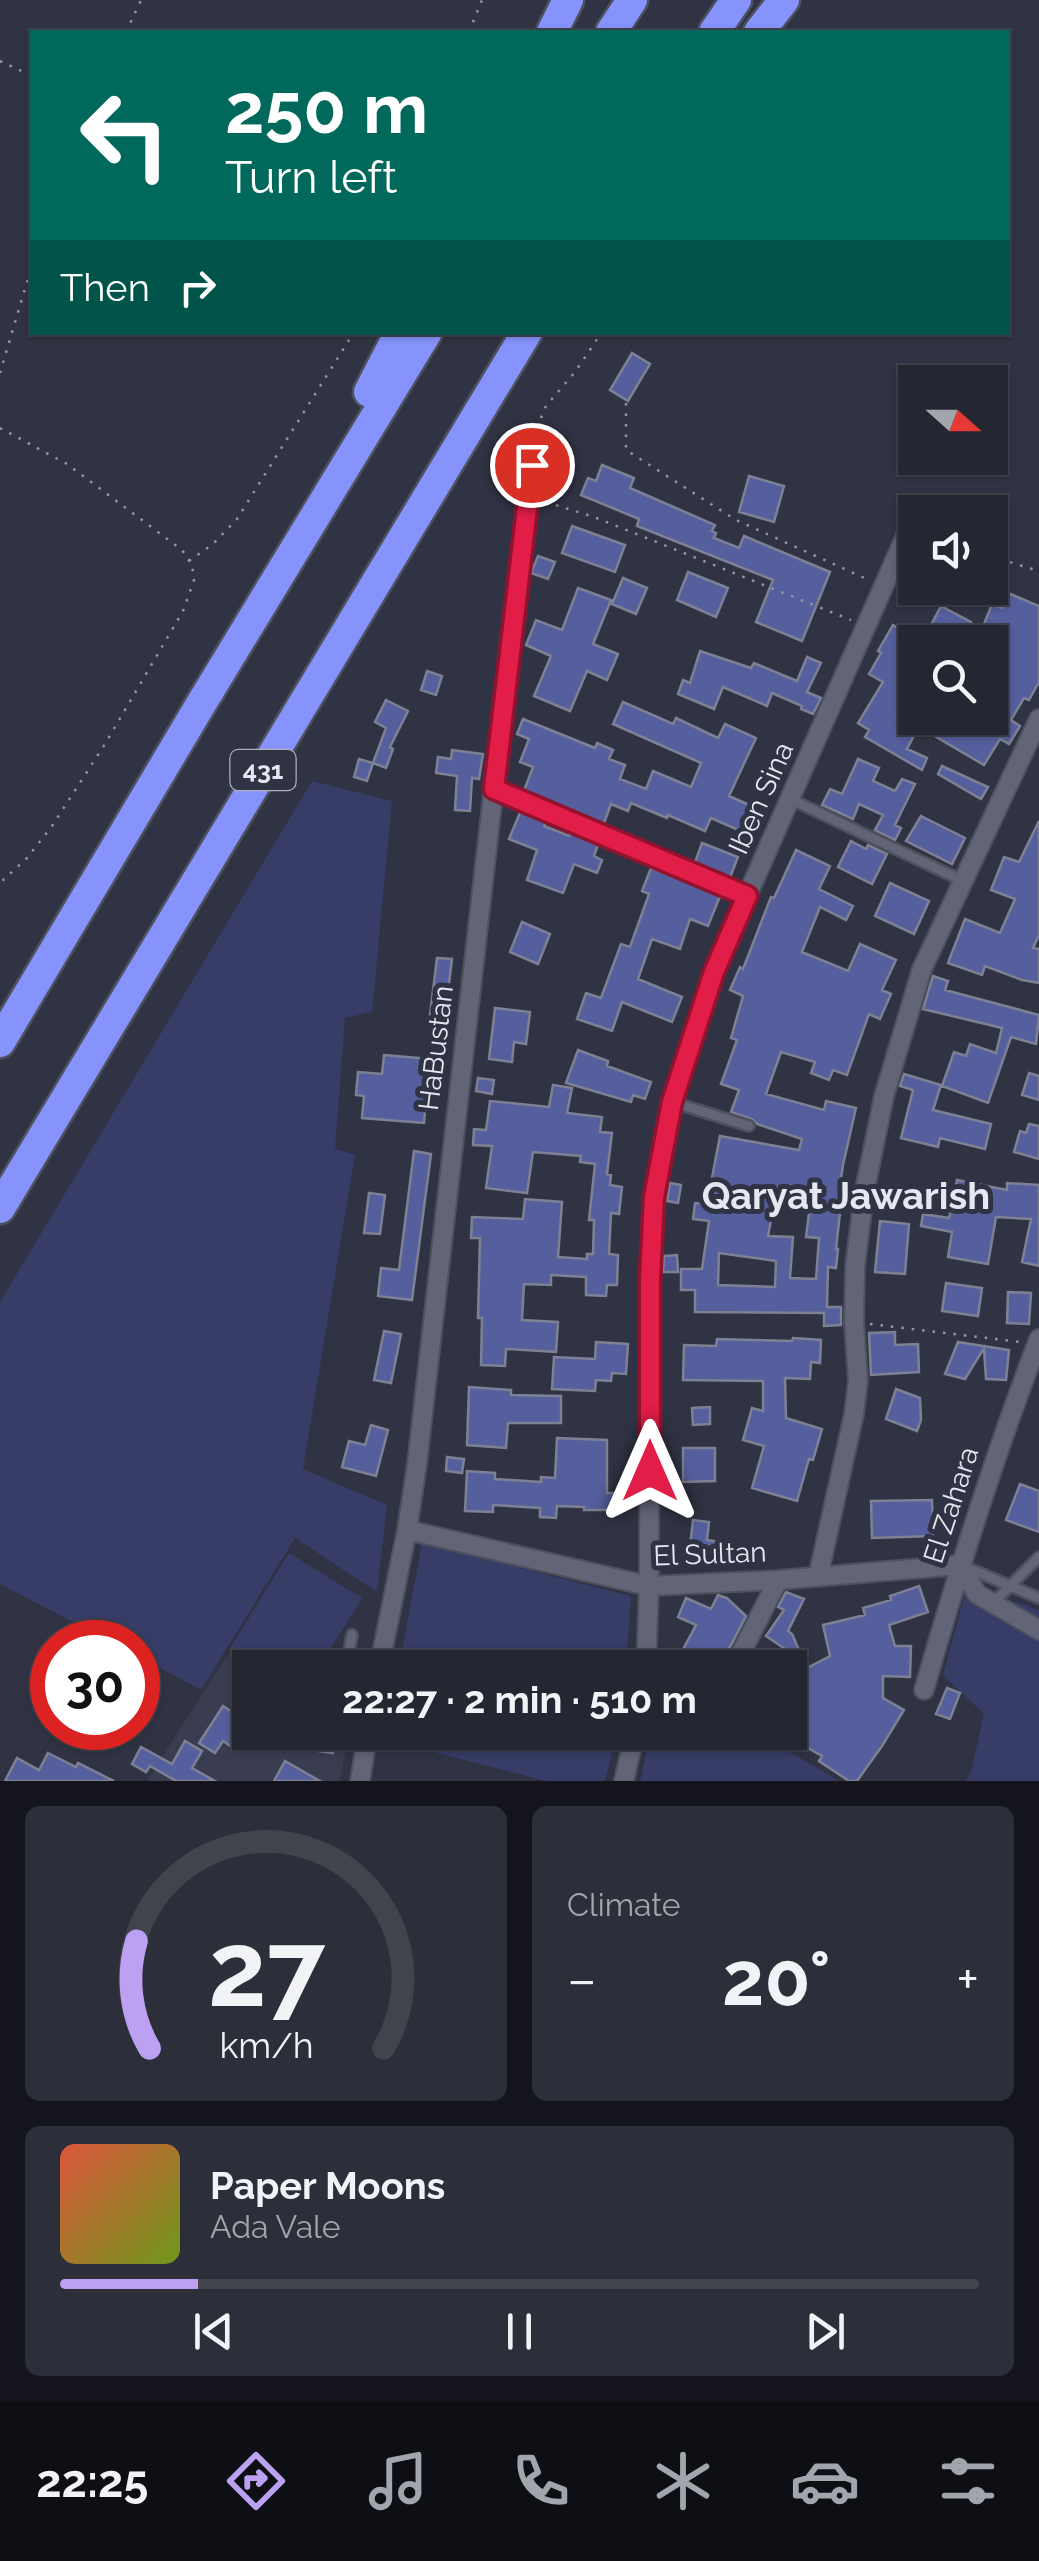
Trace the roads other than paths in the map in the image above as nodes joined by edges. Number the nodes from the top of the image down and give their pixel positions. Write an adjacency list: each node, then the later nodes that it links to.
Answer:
1 (568, 0): 5 (highway)
2 (632, 0): 6 (highway)
3 (736, 0): 7 (highway)
4 (784, 0): 8 (highway)
5 (553, 30)
6 (612, 30)
7 (715, 30)
8 (761, 30)
9 (398, 335): 15 (highway)
10 (425, 335): 15 (highway)
11 (525, 335): 17 (highway, 431)
12 (546, 335): 17 (highway)
13 (536, 434): 18 (street, HaBustan)
14 (898, 554): 19 (street, Iben Sina)
15 (265, 598): 22 (highway)
16 (1039, 718): 20 (street)
17 (293, 720): 25 (highway, 431)
18 (494, 789): 21 (lane); 27 (street, HaBustan)
19 (790, 798): 20 (lane); 21 (street, Iben Sina)
20 (964, 880): 30 (street)
21 (747, 896): 23 (street, Iben Sina)
22 (0, 1042)
23 (672, 1102): 24 (lane); 32 (street, Iben Sina)
24 (749, 1126)
25 (0, 1208)
26 (1038, 1341): 29 (street, El Zahara)
27 (408, 1530): 32 (street, El Sultan); 39 (street, HaBustan)
28 (1039, 1557): 33 (lane)
29 (960, 1564): 30 (street, El Sultan); 33 (lane); 35 (street); 42 (street, El Zahara)
30 (818, 1577): 31 (street, El Sultan)
31 (778, 1580): 32 (street, El Sultan); 41 (street)
32 (649, 1586): 40 (street, Iben Sina)
33 (1010, 1586): 34 (lane); 35 (lane)
34 (1039, 1598)
35 (992, 1604): 36 (street)
36 (1039, 1630)
37 (352, 1636): 38 (lane)
38 (349, 1650)
39 (383, 1650)
40 (647, 1650)
41 (743, 1650)
42 (924, 1690)
43 (365, 1750): 45 (street)
44 (631, 1750): 46 (street)
45 (360, 1781)
46 (624, 1781)

